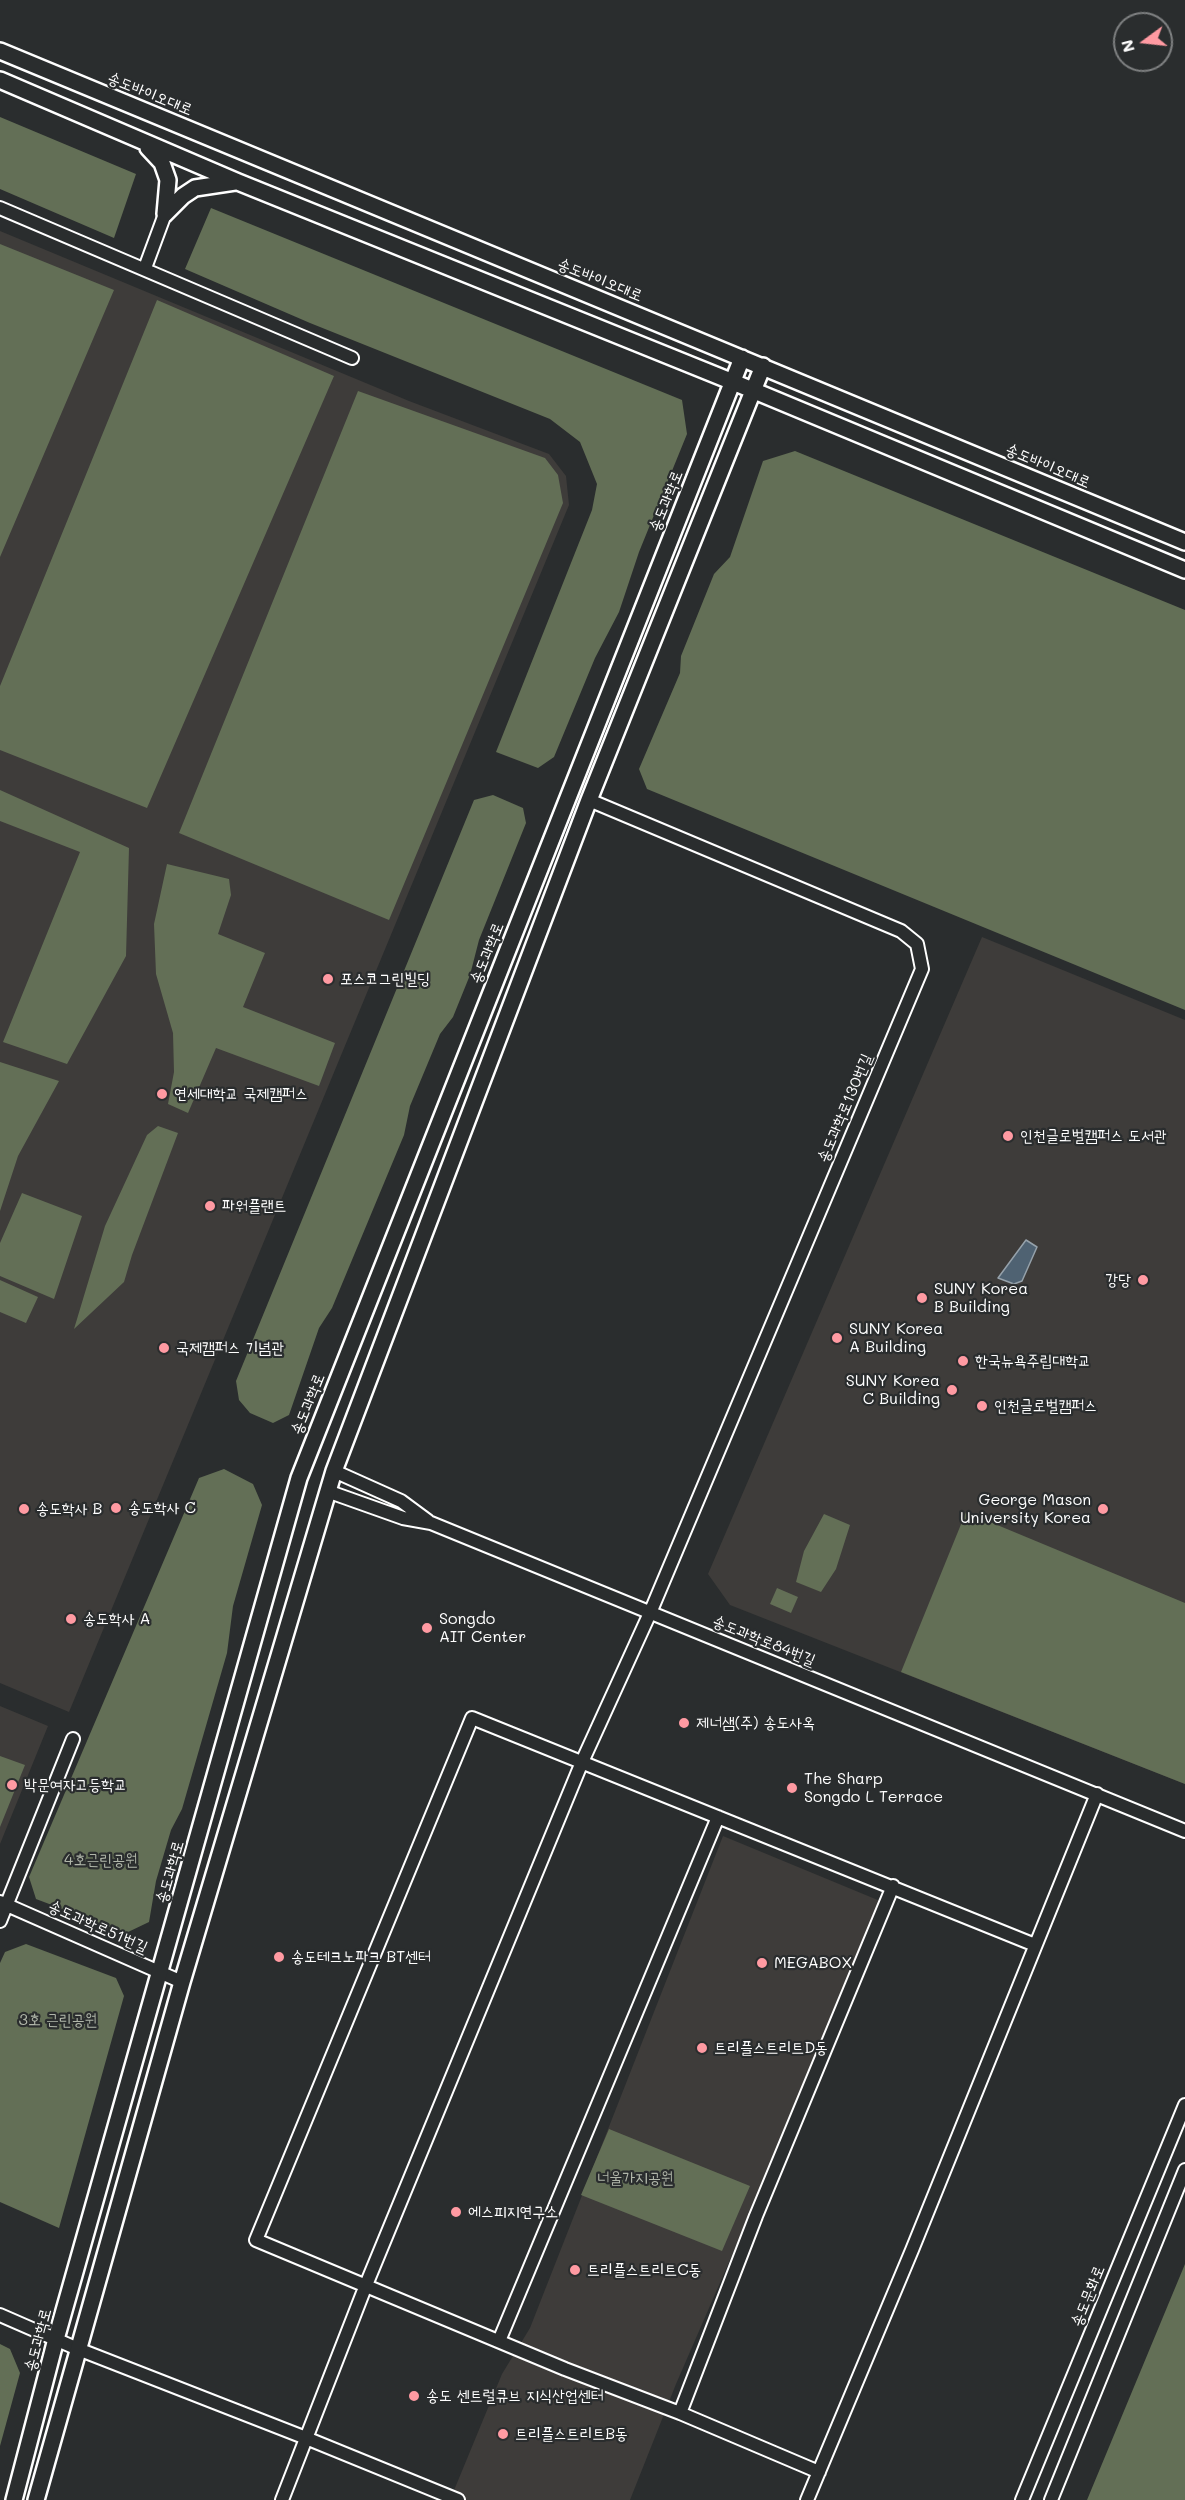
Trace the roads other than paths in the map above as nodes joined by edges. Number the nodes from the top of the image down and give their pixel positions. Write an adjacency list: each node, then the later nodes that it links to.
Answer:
1 (0, 51): 9 (main road, 송도바이오대로)
2 (0, 80): 3 (main road)
3 (135, 139): 4 (main road); 6 (main road)
4 (238, 182): 6 (main road); 11 (main road)
5 (0, 208): 7 (street)
6 (165, 214): 7 (street)
7 (145, 268): 8 (street)
8 (352, 358)
9 (742, 358): 10 (main road, 송도바이오대로); 11 (main road, 송도과학로)
10 (763, 366): 12 (main road); 13 (main road, 송도바이오대로)
11 (733, 382): 12 (main road); 29 (main road, 송도과학로)
12 (753, 391): 14 (main road); 15 (main road)
13 (1185, 542)
14 (1185, 570)
15 (589, 800): 16 (main road); 19 (street, 송도과학로130번길)
16 (334, 1471): 17 (main road); 18 (street)
17 (327, 1491): 18 (street, 송도과학로84번길); 30 (main road)
18 (431, 1523): 19 (street, 송도과학로84번길)
19 (650, 1613): 21 (street, 송도과학로130번길); 22 (street, 송도과학로84번길)
20 (74, 1739): 26 (street)
21 (582, 1762): 23 (street); 33 (street, 송도과학로130번길); 33 (street)
22 (1097, 1794): 24 (street, 송도과학로84번길); 28 (street)
23 (718, 1817): 25 (street); 36 (street)
24 (1185, 1831)
25 (893, 1886): 28 (street); 38 (street)
26 (4, 1903): 27 (street); 29 (street, 송도과학로51번길)
27 (0, 1921)
28 (1035, 1945): 40 (street)
29 (160, 1973): 30 (street, 송도과학로51번길); 35 (main road, 송도과학로)
30 (182, 1982): 37 (main road)
31 (1185, 2105): 46 (street, 송도문화로)
32 (1185, 2170): 47 (street)
33 (366, 2285): 36 (street); 39 (street, 송도과학로130번길)
34 (0, 2315): 35 (street)
35 (56, 2339): 37 (street); 41 (main road, 송도과학로)
36 (499, 2341): 38 (street)
37 (78, 2349): 39 (street); 42 (main road)
38 (680, 2414): 40 (street)
39 (306, 2438): 43 (street, 송도과학로130번길); 44 (street)
40 (819, 2472): 45 (street)
41 (14, 2500)
42 (36, 2500)
43 (282, 2500)
44 (458, 2500)
45 (807, 2500)
46 (1023, 2500)
47 (1051, 2500)

